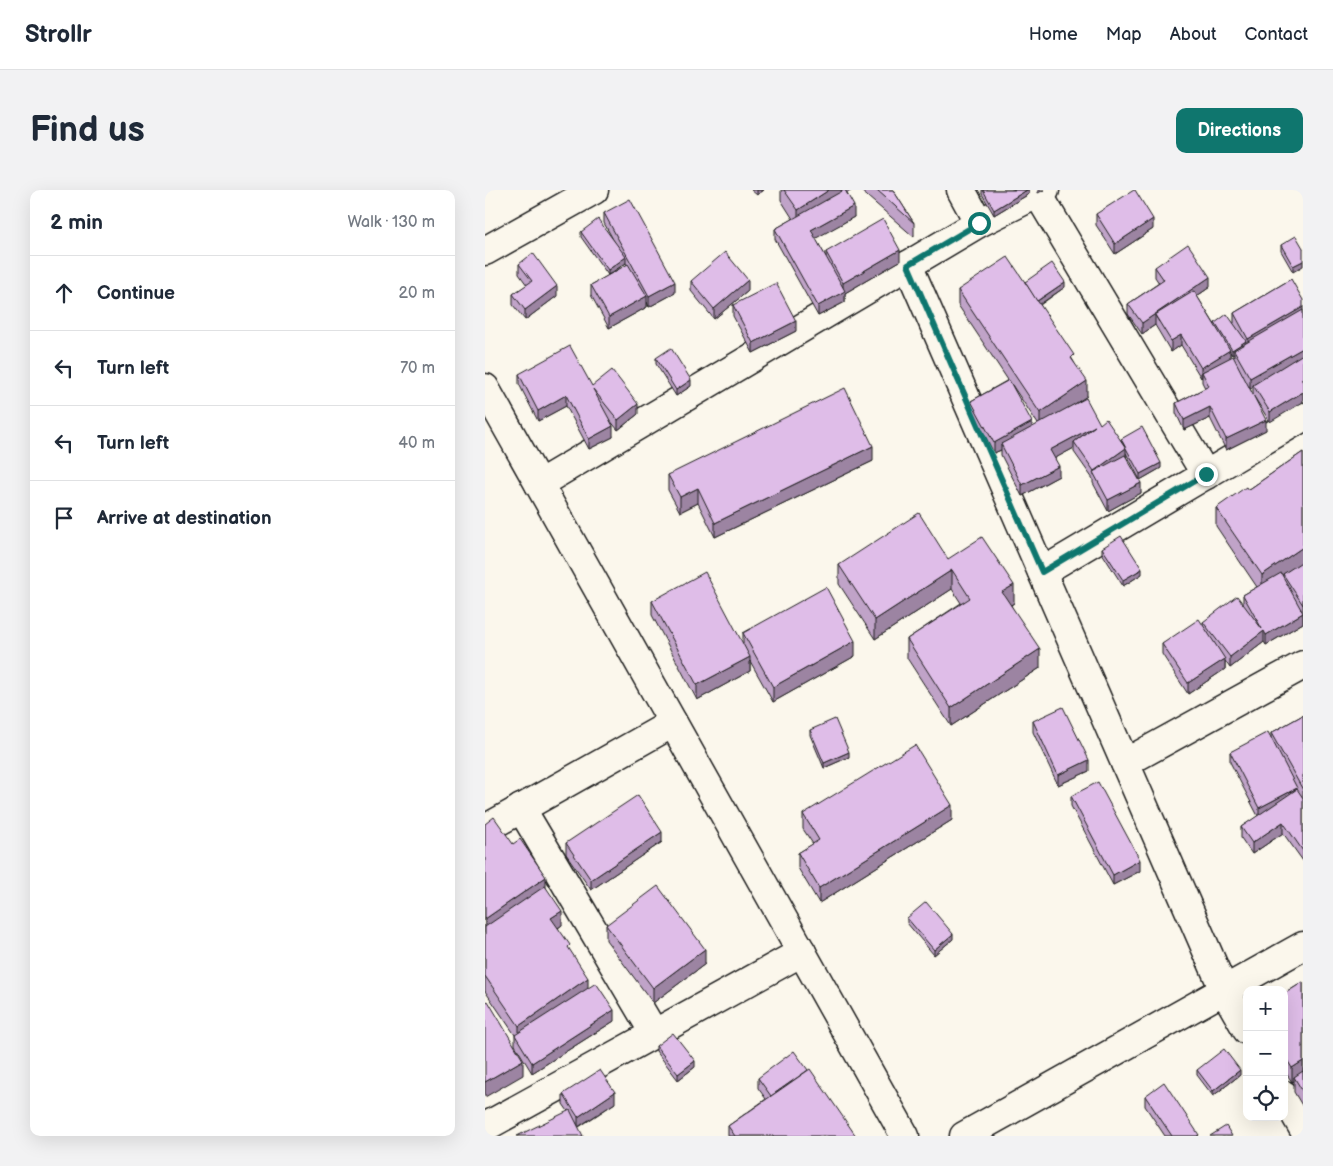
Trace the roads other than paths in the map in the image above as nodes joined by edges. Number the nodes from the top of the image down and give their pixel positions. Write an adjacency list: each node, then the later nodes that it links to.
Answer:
1 (595, 190): 5 (street)
2 (961, 190): 4 (street)
3 (1042, 192): 4 (street); 9 (street)
4 (979, 223): 6 (street)
5 (485, 251)
6 (908, 265): 10 (street); 11 (street)
7 (485, 388): 10 (street)
8 (1303, 416): 9 (street)
9 (1206, 474): 11 (street)
10 (539, 484): 13 (street)
11 (1042, 572): 14 (street)
12 (1303, 665): 14 (street)
13 (673, 723): 15 (street); 18 (street)
14 (1125, 763): 19 (street)
15 (521, 808): 16 (street); 21 (street)
16 (485, 829)
17 (1303, 946): 19 (street)
18 (802, 952): 21 (street); 25 (street)
19 (1224, 990): 20 (street); 26 (street)
20 (1243, 1023)
21 (654, 1033): 23 (street)
22 (1288, 1103): 24 (street)
23 (485, 1127)
24 (1303, 1128)
25 (905, 1136)
26 (964, 1136)

